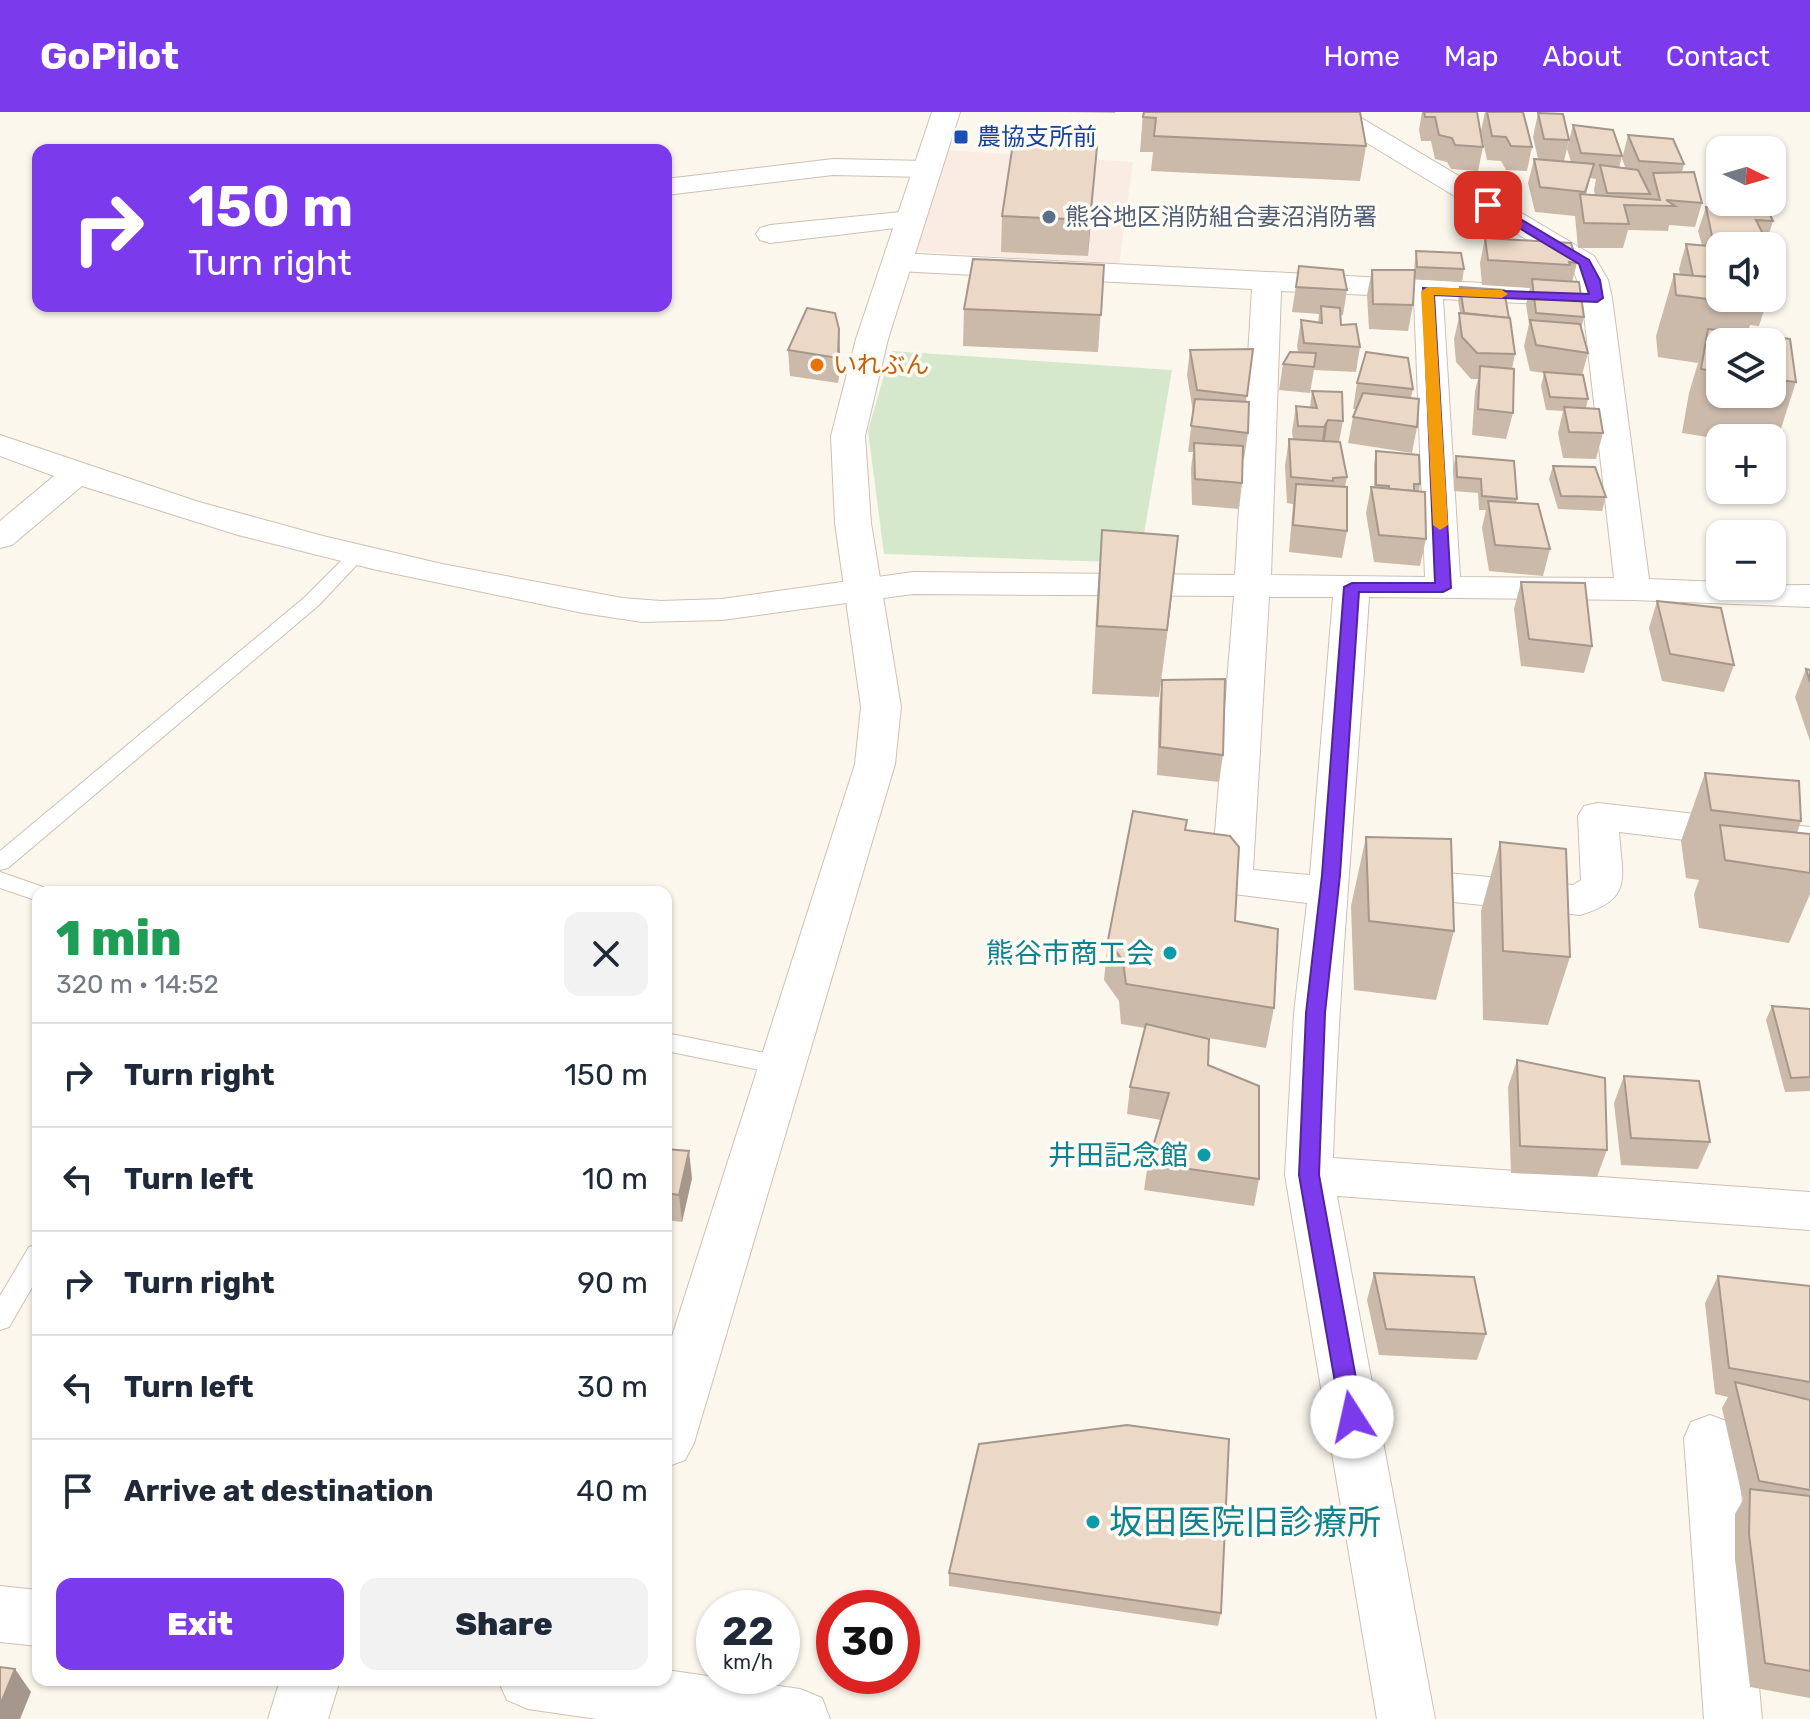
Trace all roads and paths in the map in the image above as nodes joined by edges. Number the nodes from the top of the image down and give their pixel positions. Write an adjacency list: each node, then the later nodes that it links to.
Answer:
1 (946, 112): 3 (street)
2 (1333, 112): 10 (street)
3 (926, 169): 4 (street); 5 (street)
4 (672, 186)
5 (911, 219): 6 (street); 7 (street)
6 (770, 234)
7 (897, 262): 8 (street); 15 (street)
8 (1267, 282): 9 (street); 16 (street)
9 (1428, 291): 10 (street); 18 (street)
10 (1597, 298): 19 (street)
11 (0, 445): 12 (street)
12 (76, 474): 13 (street); 14 (street)
13 (0, 538)
14 (356, 556): 15 (street); 22 (lane)
15 (864, 586): 16 (street); 27 (street)
16 (1253, 586): 17 (street); 24 (street)
17 (1352, 587): 18 (street); 24 (street)
18 (1443, 588): 19 (street)
19 (1633, 589): 20 (street)
20 (1810, 596)
21 (1810, 841): 24 (street)
22 (0, 863)
23 (0, 880): 25 (lane)
24 (1330, 883): 28 (street)
25 (32, 891)
26 (672, 1043): 27 (lane)
27 (780, 1065): 32 (street)
28 (1309, 1175): 29 (street); 40 (street)
29 (1810, 1211)
30 (32, 1264): 31 (lane)
31 (0, 1319)
32 (672, 1423)
33 (1710, 1438): 41 (street)
34 (0, 1614): 35 (street)
35 (32, 1617)
36 (308, 1686): 39 (street)
37 (604, 1686): 38 (street)
38 (774, 1717)
39 (298, 1719)
40 (1406, 1719)
41 (1733, 1719)

